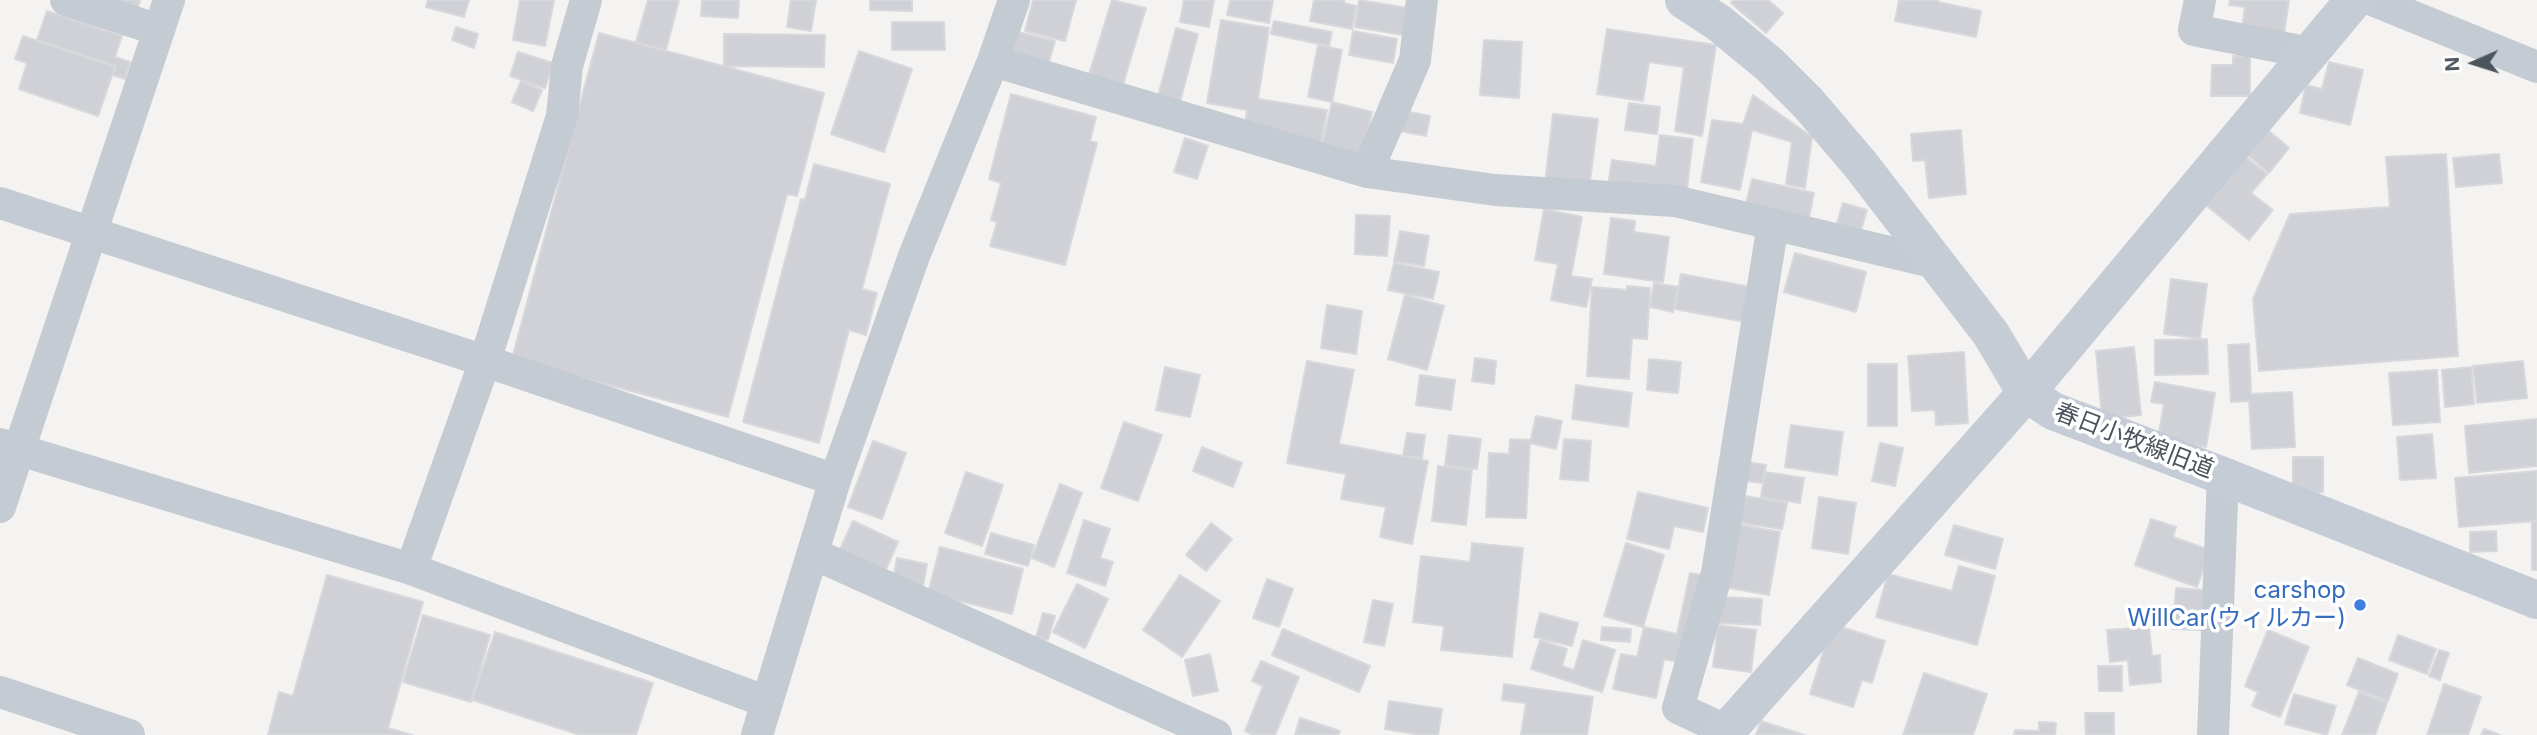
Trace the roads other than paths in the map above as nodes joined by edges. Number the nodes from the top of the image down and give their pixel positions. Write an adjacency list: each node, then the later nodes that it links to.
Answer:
1 (66, 0): 10 (street)
2 (169, 0): 10 (street)
3 (586, 0): 19 (street)
4 (1014, 0): 12 (street)
5 (1422, 0): 14 (street)
6 (1684, 0): 18 (street, 春日小牧線旧道)
7 (2200, 0): 11 (street)
8 (2354, 0): 11 (street)
9 (2372, 0): 13 (street)
10 (159, 30): 17 (street)
11 (2311, 53): 20 (street)
12 (993, 61): 14 (street); 23 (street)
13 (2537, 67)
14 (1367, 172): 16 (street)
15 (0, 203): 17 (street)
16 (1773, 224): 18 (street); 30 (street)
17 (91, 233): 19 (street); 21 (street)
18 (1936, 263): 20 (street, 春日小牧線旧道)
19 (485, 361): 23 (street); 26 (street)
20 (2026, 393): 22 (street, 春日小牧線旧道); 30 (street)
21 (9, 447): 24 (street); 26 (street)
22 (2223, 475): 27 (street, 春日小牧線旧道); 34 (street)
23 (835, 480): 25 (street)
24 (0, 506)
25 (814, 554): 29 (street); 33 (street)
26 (411, 569): 29 (street)
27 (2537, 600)
28 (0, 692): 31 (street)
29 (767, 702): 32 (street)
30 (1725, 733)
31 (129, 735)
32 (757, 735)
33 (1216, 735)
34 (2213, 735)

